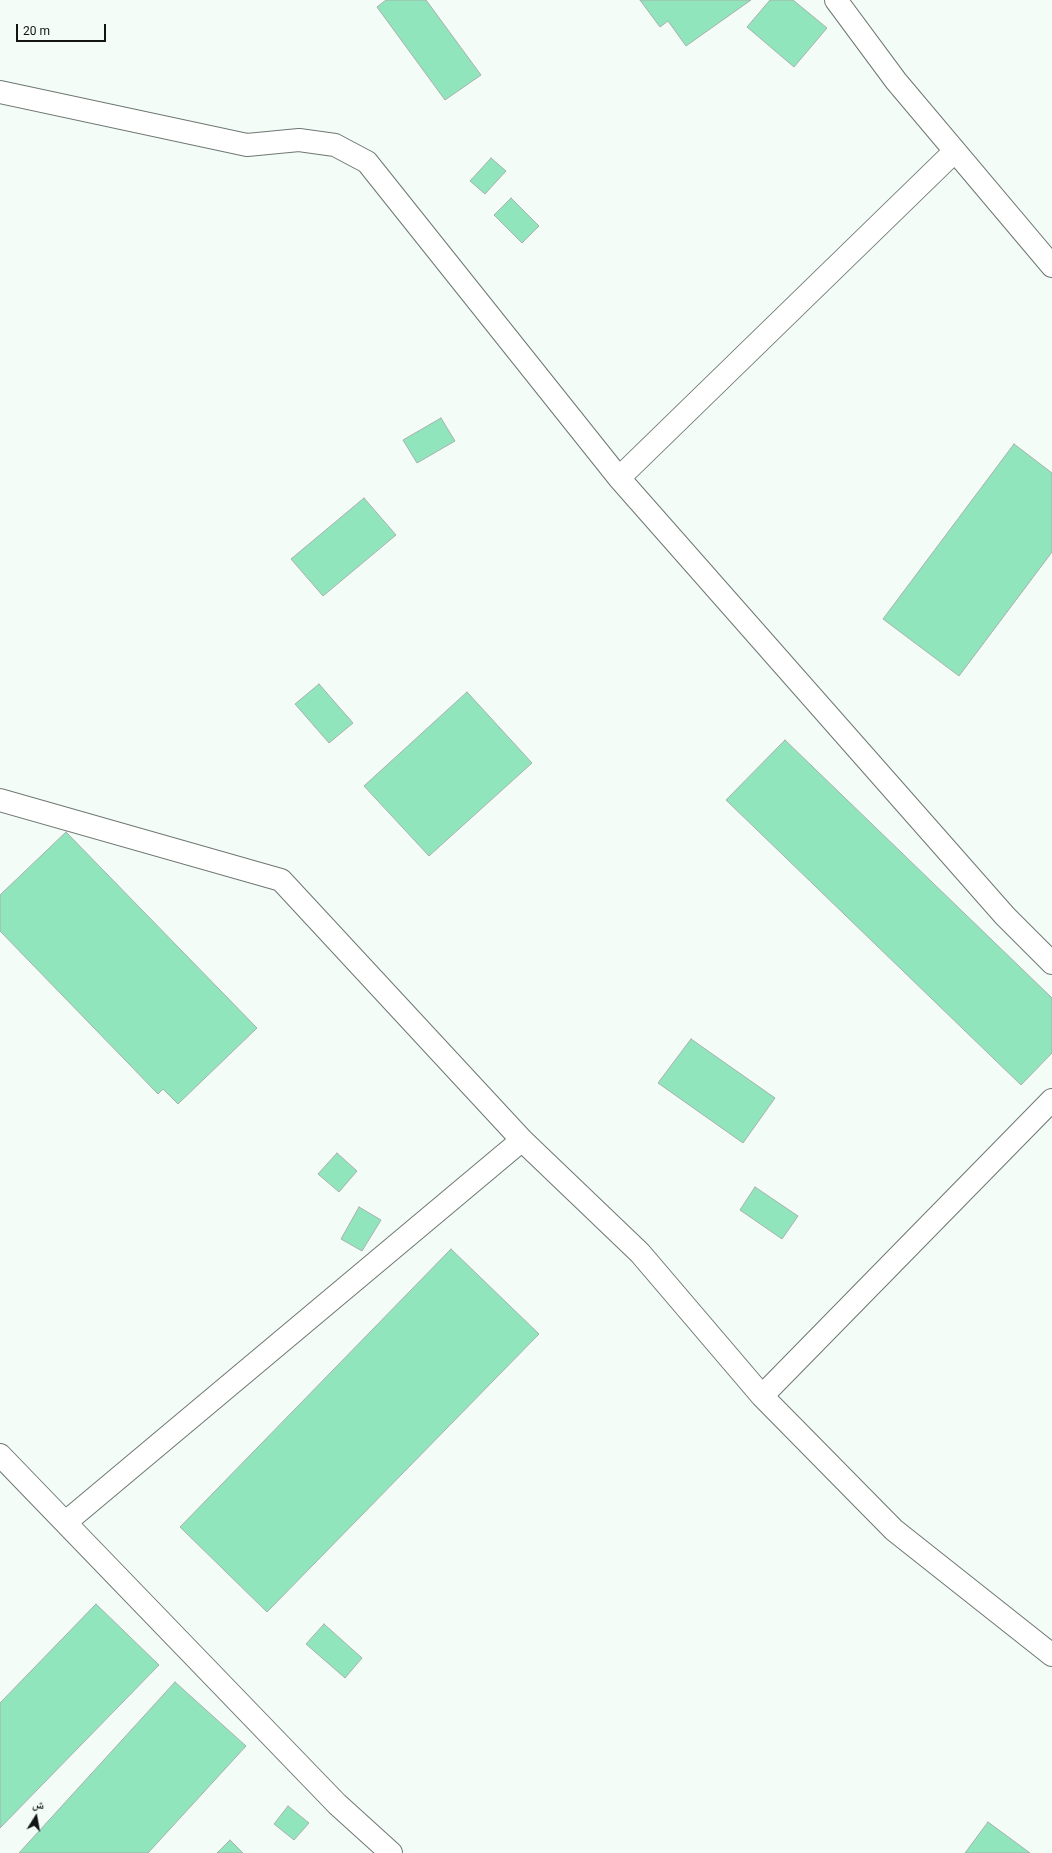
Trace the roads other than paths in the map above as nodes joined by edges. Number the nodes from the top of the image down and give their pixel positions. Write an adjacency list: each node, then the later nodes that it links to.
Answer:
1 (836, 0): 3 (street)
2 (0, 92): 5 (street)
3 (955, 151): 4 (street); 5 (street)
4 (1052, 266)
5 (619, 478): 7 (street)
6 (0, 800): 9 (street)
7 (1052, 963)
8 (1052, 1100): 10 (street)
9 (522, 1140): 10 (street); 12 (street)
10 (762, 1396): 13 (street)
11 (0, 1456): 12 (street)
12 (66, 1522): 14 (street)
13 (1052, 1655)
14 (391, 1853)

